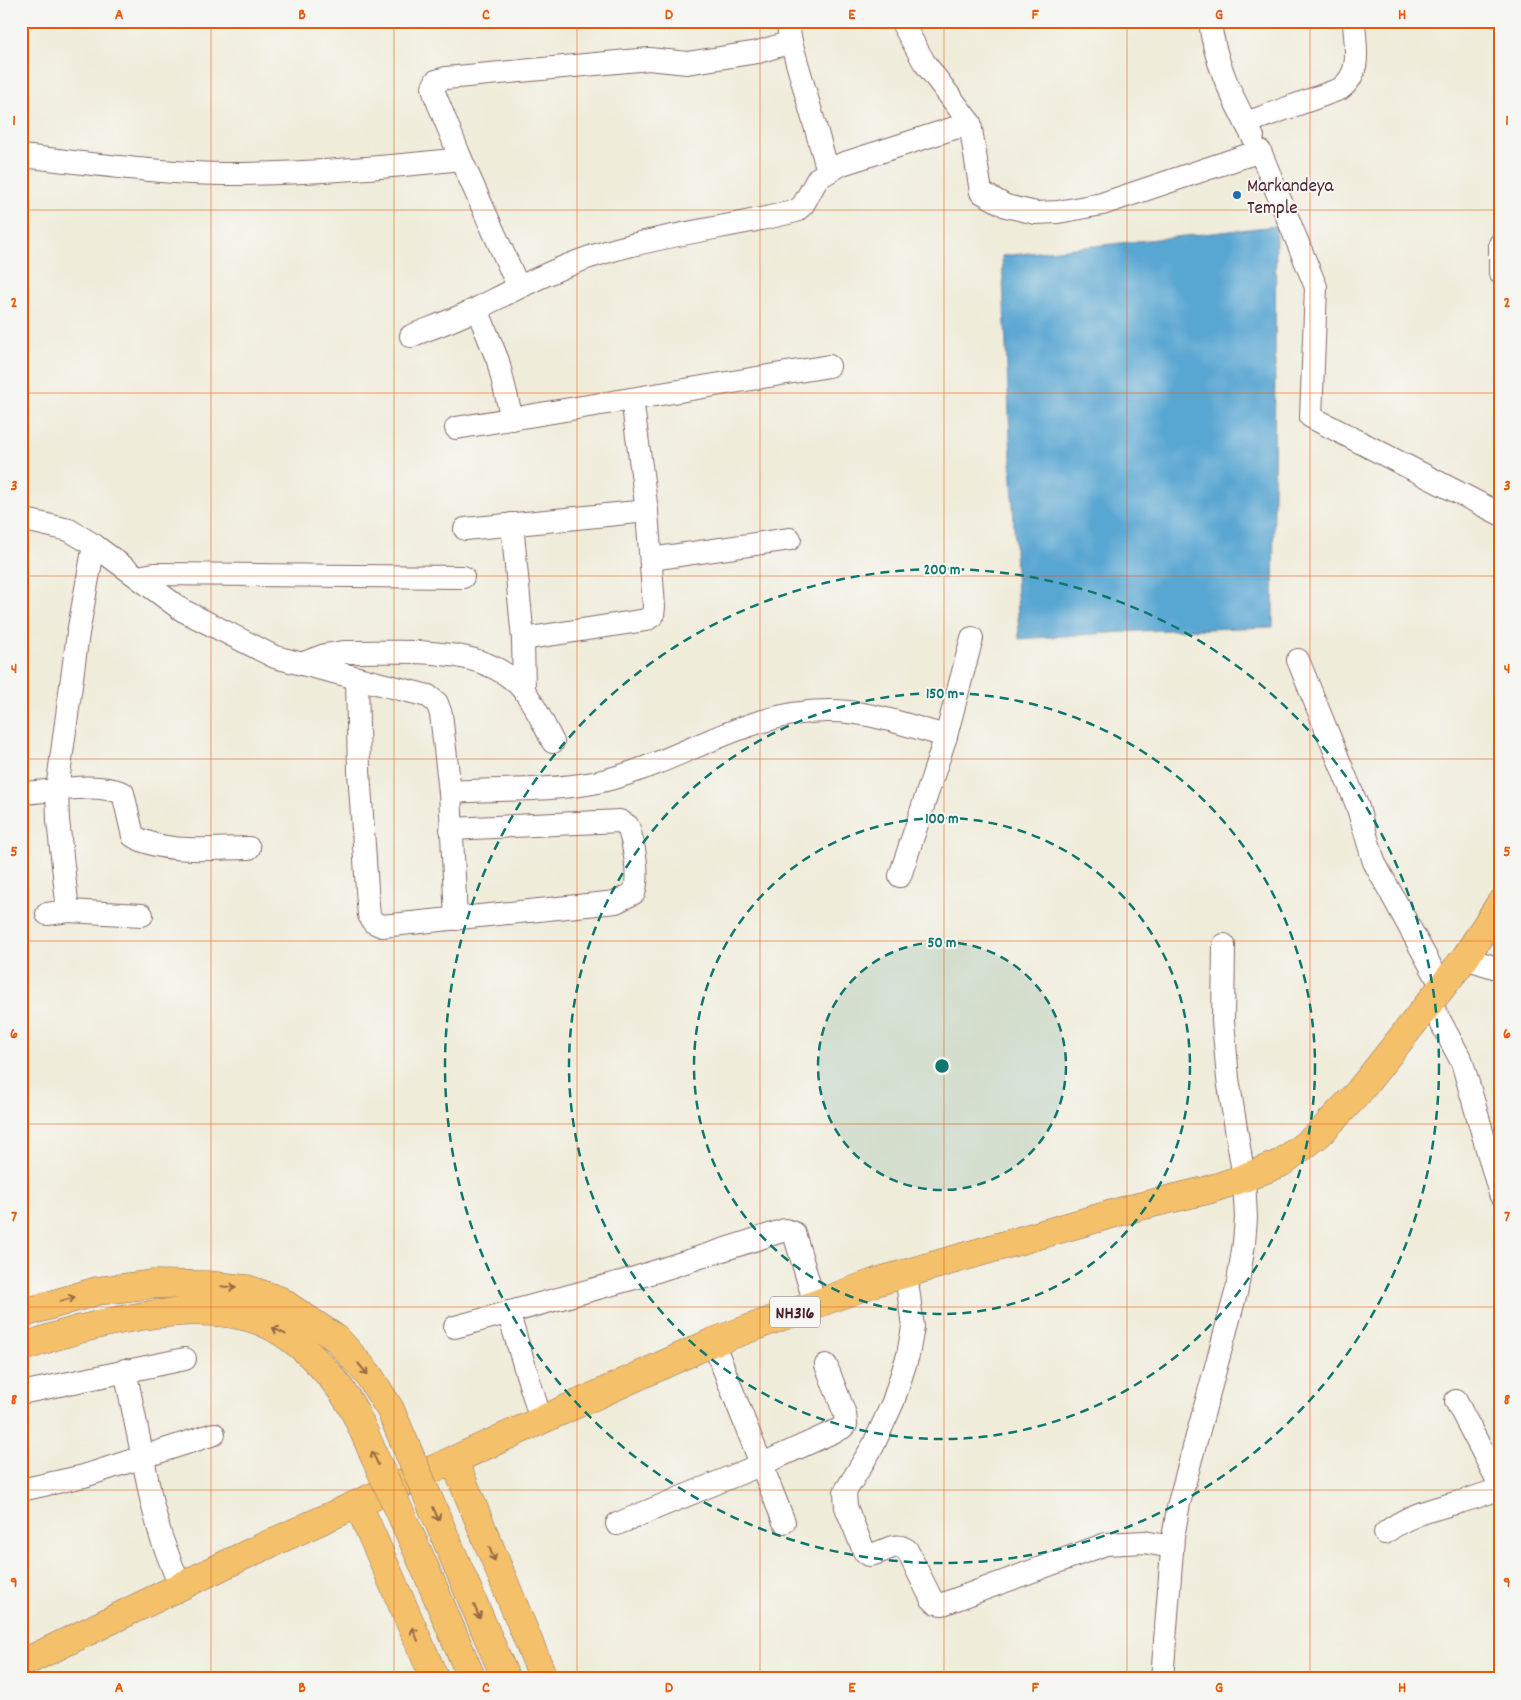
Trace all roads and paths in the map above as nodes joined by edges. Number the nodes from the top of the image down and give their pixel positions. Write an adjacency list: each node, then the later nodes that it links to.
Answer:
1 (901, 21): 5 (street)
2 (1210, 21): 6 (street)
3 (1354, 21): 6 (street)
4 (789, 32): 9 (street); 10 (street)
5 (970, 123): 7 (street); 10 (street)
6 (1246, 123): 7 (street)
7 (1260, 151): 21 (street)
8 (21, 156): 9 (street)
9 (461, 159): 13 (street)
10 (828, 171): 13 (street)
11 (1500, 244): 12 (street)
12 (1500, 273)
13 (518, 286): 14 (street)
14 (477, 309): 15 (street); 18 (street)
15 (411, 336)
16 (828, 366): 17 (street)
17 (632, 399): 18 (street); 20 (street)
18 (512, 419): 19 (street)
19 (456, 428)
20 (647, 511): 23 (street); 27 (street)
21 (1500, 514)
22 (21, 519): 26 (street)
23 (512, 524): 24 (street); 31 (street)
24 (465, 529)
25 (790, 539): 27 (street)
26 (94, 545): 28 (street); 38 (street)
27 (651, 559): 31 (street)
28 (138, 577): 29 (street); 33 (street)
29 (463, 577)
30 (972, 638): 36 (street)
31 (523, 639): 35 (street)
32 (1298, 660): 50 (street)
33 (301, 664): 34 (street); 35 (street)
34 (357, 678): 39 (street); 46 (street)
35 (524, 690): 37 (street)
36 (946, 736): 39 (street); 43 (street)
37 (553, 742)
38 (57, 790): 40 (street); 42 (street); 45 (street)
39 (450, 792): 41 (street)
40 (21, 794)
41 (451, 829): 46 (street); 46 (street)
42 (249, 848)
43 (900, 876)
44 (1500, 904): 48 (main road, NH316)
45 (142, 915)
46 (456, 919)
47 (1224, 945): 51 (street)
48 (1465, 958): 49 (street); 50 (main road, NH316)
49 (1500, 969)
50 (1436, 995): 51 (main road, NH316); 52 (street)
51 (1244, 1178): 53 (main road, NH316); 76 (street)
52 (1500, 1194)
53 (906, 1273): 54 (main road, NH316); 76 (street)
54 (815, 1304): 55 (street); 58 (main road, NH316)
55 (508, 1312): 57 (street); 65 (street)
56 (21, 1314): 81 (main road, one-way to 81, bridge)
57 (455, 1327)
58 (713, 1342): 65 (main road, NH316); 69 (street)
59 (21, 1348): 80 (main road, one-way to 59, bridge)
60 (185, 1359): 62 (street)
61 (826, 1365): 69 (street)
62 (125, 1370): 63 (street); 67 (street)
63 (21, 1393)
64 (1456, 1400): 70 (street)
65 (541, 1420): 68 (main road, NH316)
66 (214, 1434): 67 (street)
67 (141, 1458): 71 (street); 77 (street)
68 (454, 1460): 72 (main road, NH316); 82 (main road, one-way to 82)
69 (760, 1465): 73 (street); 74 (street)
70 (1500, 1487): 75 (street)
71 (21, 1490)
72 (358, 1504): 77 (main road, NH316); 79 (main road, one-way to 72)
73 (784, 1522)
74 (617, 1524)
75 (1385, 1533)
76 (1172, 1547): 83 (street)
77 (180, 1587): 78 (main road, NH316)
78 (22, 1661)
79 (435, 1679)
80 (472, 1679)
81 (506, 1679)
82 (544, 1679)
83 (1162, 1679)

